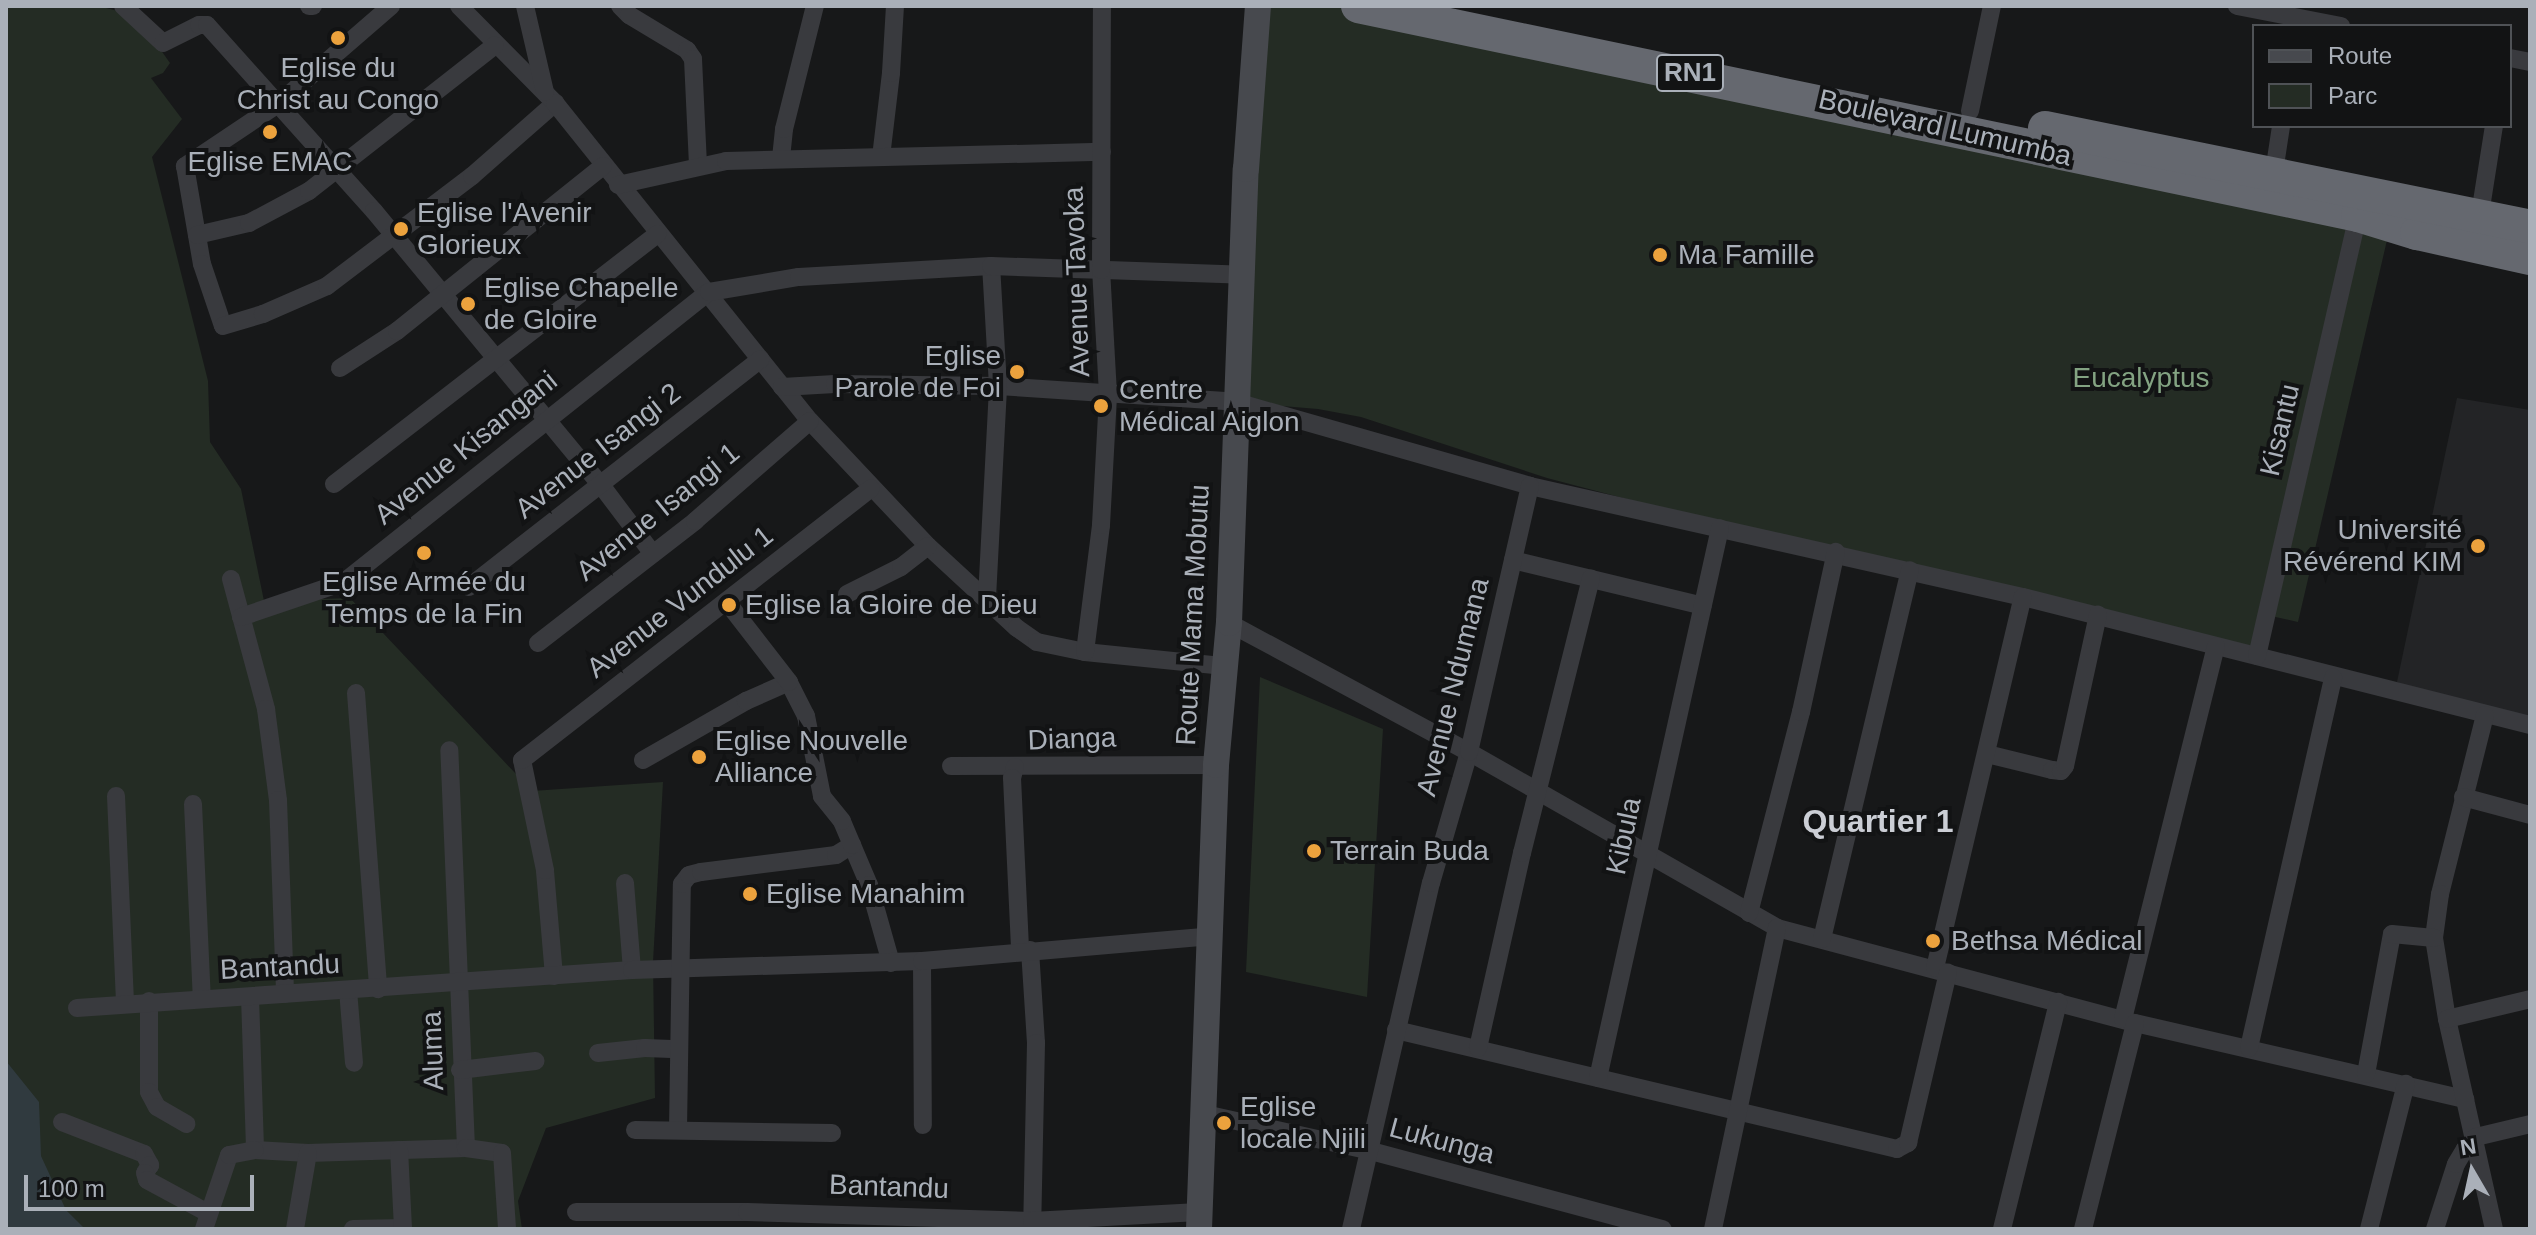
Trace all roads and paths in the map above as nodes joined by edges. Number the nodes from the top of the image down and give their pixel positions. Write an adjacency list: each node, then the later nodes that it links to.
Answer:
1 (122, 6): 19 (street)
2 (459, 6): 17 (street)
3 (525, 6): 18 (street)
4 (620, 6): 26 (street)
5 (815, 6): 25 (street)
6 (895, 6): 24 (street)
7 (1102, 6): 23 (street, Avenue Tavoka)
8 (1258, 6): 40 (street, Route Mama Mobutu)
9 (1358, 6): 14 (highway, Boulevard Lumumba / RN1)
10 (1477, 6): 20 (highway, Boulevard Lumumba / RN1)
11 (1992, 6): 20 (street)
12 (2237, 6): 15 (street)
13 (380, 9): 19 (street)
14 (1424, 12): 32 (highway, Boulevard Lumumba / RN1)
15 (2297, 22): 16 (street)
16 (2319, 24)
17 (495, 45): 18 (street); 28 (street)
18 (550, 98): 27 (street); 36 (street)
19 (278, 104): 28 (street); 35 (street)
20 (1970, 111): 29 (highway, Boulevard Lumumba / RN1)
21 (2281, 128): 29 (street)
22 (2494, 128): 31 (street)
23 (1102, 152): 24 (street); 39 (street, Avenue Tavoka)
24 (881, 157): 25 (street)
25 (781, 158): 26 (street)
26 (698, 165): 30 (street)
27 (603, 166): 30 (street); 42 (street)
28 (336, 170): 35 (street); 36 (street)
29 (2274, 172): 31 (highway, Boulevard Lumumba / RN1)
30 (618, 185): 34 (street)
31 (2480, 214): 33 (highway, Boulevard Lumumba / RN1)
32 (2358, 215): 37 (highway, Boulevard Lumumba / RN1); 76 (street, Kisantu)
33 (2530, 227)
34 (658, 234): 41 (street); 43 (street)
35 (197, 235): 36 (street)
36 (395, 238): 42 (street)
37 (2530, 258)
38 (991, 266): 39 (street); 41 (street); 46 (street)
39 (1101, 270): 40 (street); 48 (street, Avenue Tavoka)
40 (1243, 275): 49 (street, Route Mama Mobutu)
41 (709, 292): 44 (street); 50 (street, Avenue Kisangani)
42 (441, 295): 43 (street); 45 (street)
43 (495, 359): 50 (street); 52 (street)
44 (761, 359): 47 (street); 53 (street, Avenue Isangi 2)
45 (340, 368)
46 (998, 386): 47 (street); 48 (street); 67 (street)
47 (782, 387): 51 (street)
48 (1108, 394): 49 (street); 75 (street, Avenue Tavoka)
49 (1236, 402): 54 (street); 72 (street, Route Mama Mobutu)
50 (546, 420): 53 (street); 71 (street, Avenue Kisangani)
51 (810, 421): 55 (street); 59 (street, Avenue Isangi 1)
52 (334, 484)
53 (601, 485): 59 (street); 64 (street, Avenue Isangi 2)
54 (1530, 486): 56 (street); 60 (street, Avenue Ndumana)
55 (871, 488): 57 (street); 68 (street, Avenue Vundulu 1)
56 (1720, 528): 58 (street); 69 (street, Kibula)
57 (928, 546): 65 (street); 67 (street)
58 (1836, 552): 61 (street); 98 (street)
59 (653, 554): 73 (street, Avenue Isangi 1)
60 (1513, 560): 63 (street); 84 (street, Avenue Ndumana)
61 (1910, 570): 66 (street); 102 (street)
62 (231, 579): 71 (street)
63 (1591, 579): 69 (street); 90 (street)
64 (469, 587)
65 (847, 594)
66 (2023, 597): 70 (street); 85 (street)
67 (987, 598): 75 (street)
68 (727, 602): 79 (street); 109 (street, Avenue Vundulu 1)
69 (1703, 606): 96 (street, Kibula)
70 (2098, 615): 74 (street); 85 (street)
71 (241, 617): 113 (street)
72 (1229, 623): 77 (street, Route Mama Mobutu); 84 (street)
73 (538, 643)
74 (2216, 646): 76 (street); 122 (street)
75 (1085, 652): 77 (street)
76 (2257, 656): 78 (street)
77 (1224, 666): 87 (street, Route Mama Mobutu)
78 (2333, 677): 81 (street); 125 (street)
79 (789, 682): 86 (street); 95 (street)
80 (356, 693): 111 (street)
81 (2485, 715): 82 (street); 92 (street)
82 (2530, 725)
83 (449, 750): 110 (street, Aluma)
84 (1469, 752): 90 (street); 123 (street, Avenue Ndumana)
85 (1987, 754): 108 (street)
86 (643, 760)
87 (1216, 765): 89 (street, Dianga); 100 (street, Route Mama Mobutu)
88 (951, 766): 89 (street)
89 (1015, 767): 103 (street, Dianga)
90 (1539, 794): 96 (street); 124 (street)
91 (116, 796): 118 (street)
92 (2463, 797): 94 (street); 101 (street)
93 (193, 804): 115 (street)
94 (2530, 815)
95 (852, 845): 105 (street); 106 (street)
96 (1649, 857): 98 (street); 132 (street, Kibula)
97 (625, 883): 107 (street)
98 (1749, 913): 99 (street)
99 (1777, 928): 102 (street); 135 (street)
100 (1212, 936): 103 (street, Bantandu); 136 (street, Route Mama Mobutu)
101 (2434, 938): 121 (street); 131 (street)
102 (1822, 939): 108 (street)
103 (1025, 950): 104 (street, Bantandu); 153 (street, Dianga)
104 (922, 961): 105 (street, Bantandu); 140 (street)
105 (891, 963): 106 (street, Bantandu)
106 (679, 969): 107 (street, Bantandu); 126 (street)
107 (632, 970): 109 (street, Bantandu)
108 (1942, 971): 119 (street); 135 (street)
109 (554, 976): 110 (street, Bantandu)
110 (458, 983): 111 (street, Bantandu); 130 (street, Aluma)
111 (378, 989): 112 (street, Bantandu)
112 (348, 990): 113 (street, Bantandu); 129 (street)
113 (285, 994): 114 (street, Bantandu)
114 (250, 997): 115 (street, Bantandu); 147 (street)
115 (202, 999): 117 (street, Bantandu)
116 (2530, 999): 121 (street)
117 (149, 1001): 118 (street, Bantandu); 138 (street)
118 (125, 1002): 120 (street, Bantandu)
119 (2058, 1002): 122 (street); 161 (street)
120 (77, 1008)
121 (2447, 1019): 134 (street)
122 (2129, 1021): 125 (street); 162 (street)
123 (1396, 1030): 124 (street); 148 (street, Avenue Ndumana)
124 (1478, 1048): 132 (street)
125 (2249, 1048): 131 (street)
126 (678, 1049): 127 (street); 141 (street)
127 (598, 1053)
128 (535, 1061): 130 (street)
129 (354, 1063)
130 (460, 1070): 145 (street, Aluma)
131 (2366, 1074): 133 (street)
132 (1598, 1078): 135 (street)
133 (2406, 1084): 134 (street); 163 (street)
134 (2465, 1099): 144 (street)
135 (1740, 1111): 160 (street)
136 (1205, 1114): 148 (street, Lukunga); 152 (street, Route Mama Mobutu)
137 (62, 1122): 151 (street)
138 (187, 1124)
139 (2530, 1124): 144 (street)
140 (923, 1125)
141 (678, 1129): 142 (street, Bantandu); 143 (street, Bantandu)
142 (635, 1130)
143 (832, 1133)
144 (2476, 1137): 164 (street); 165 (street)
145 (466, 1148): 146 (street); 157 (street)
146 (399, 1150): 149 (street); 154 (street)
147 (259, 1151): 149 (street); 151 (street)
148 (1371, 1151): 158 (street, Avenue Ndumana); 159 (street, Lukunga)
149 (308, 1153): 155 (street)
150 (576, 1212): 153 (street, Bantandu)
151 (206, 1221)
152 (1199, 1221): 153 (street, Bantandu)
153 (1032, 1225)
154 (403, 1228): 156 (street)
155 (295, 1229)
156 (353, 1229)
157 (507, 1229)
158 (1351, 1229)
159 (1663, 1229)
160 (1714, 1229)
161 (2002, 1229)
162 (2083, 1229)
163 (2369, 1229)
164 (2435, 1229)
165 (2494, 1229)

